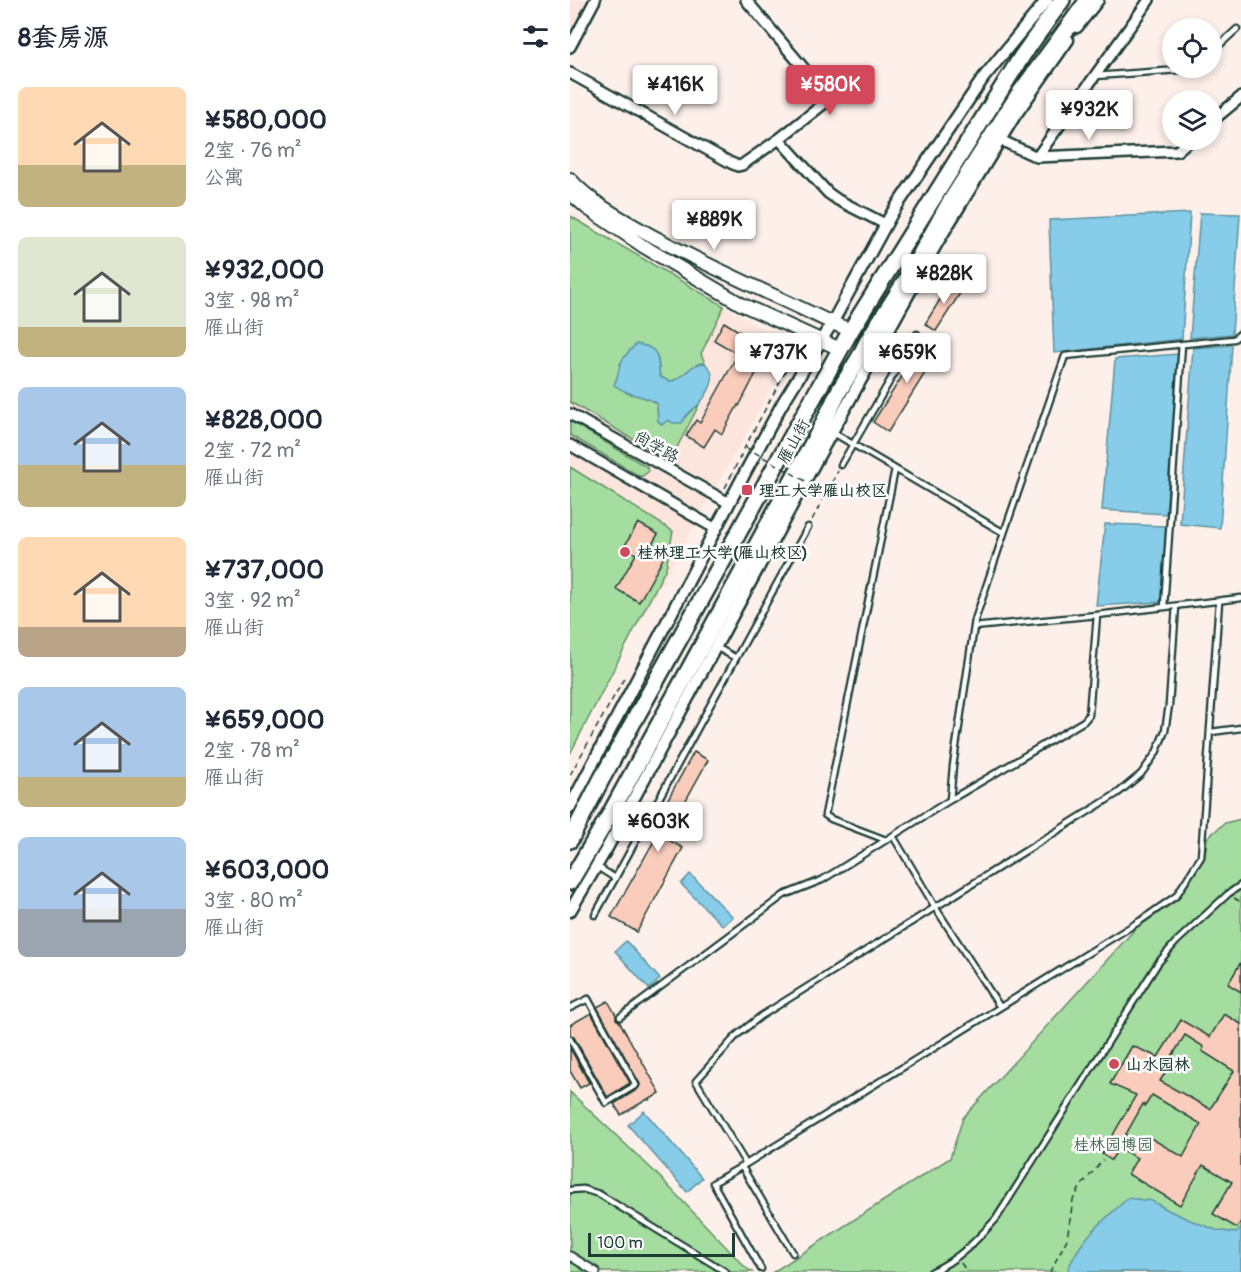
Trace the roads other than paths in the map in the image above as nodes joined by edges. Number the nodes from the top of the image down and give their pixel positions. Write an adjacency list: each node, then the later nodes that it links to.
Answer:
1 (595, 0): 10 (street)
2 (746, 0): 17 (street)
3 (1047, 0): 22 (street)
4 (1062, 0): 24 (highway, 雁山街)
5 (1088, 0): 16 (highway, 雁山街)
6 (1098, 0): 16 (street)
7 (1149, 0): 13 (street)
8 (1237, 29): 9 (lane)
9 (1222, 43)
10 (570, 47)
11 (1162, 71): 13 (lane)
12 (570, 73): 17 (street)
13 (1095, 76): 19 (street)
14 (1241, 97): 15 (street)
15 (1222, 113)
16 (996, 138): 19 (street); 30 (street); 33 (highway, 雁山街)
17 (779, 139): 22 (street)
18 (1177, 150): 19 (street)
19 (1037, 157)
20 (570, 180): 23 (main road)
21 (570, 193): 27 (main road)
22 (885, 224): 23 (street)
23 (832, 323): 24 (main road); 27 (street)
24 (851, 330): 29 (highway, 雁山街)
25 (917, 333): 31 (lane)
26 (1241, 333): 28 (lane)
27 (821, 341): 29 (main road); 38 (street)
28 (1182, 344): 41 (lane); 45 (lane)
29 (840, 349): 55 (highway, 雁山街)
30 (872, 359): 31 (lane); 33 (street)
31 (895, 373): 35 (lane)
32 (570, 414): 38 (street, 尚学路)
33 (827, 429): 35 (lane); 48 (street); 59 (highway, 雁山街)
34 (570, 445): 40 (street)
35 (853, 445): 36 (lane); 37 (lane)
36 (841, 465)
37 (895, 469): 41 (lane); 56 (lane)
38 (729, 503): 40 (street)
39 (808, 527): 49 (lane)
40 (716, 529): 53 (street)
41 (1004, 532): 47 (lane)
42 (1241, 598): 43 (lane)
43 (1220, 600): 44 (lane); 51 (lane)
44 (1176, 606): 45 (lane); 61 (lane)
45 (1164, 607): 46 (lane)
46 (1097, 615): 47 (lane); 52 (lane)
47 (974, 627): 52 (lane)
48 (716, 647): 49 (lane); 57 (street)
49 (736, 658): 58 (lane)
50 (1241, 728): 51 (lane)
51 (1211, 732): 64 (lane)
52 (950, 800): 54 (lane)
53 (570, 807)
54 (893, 836): 56 (lane); 61 (lane)
55 (570, 840)
56 (886, 840): 66 (lane)
57 (596, 866): 58 (lane); 62 (street)
58 (615, 878): 63 (lane)
59 (570, 882)
60 (1241, 885): 75 (lane)
61 (935, 907): 64 (lane); 68 (lane)
62 (570, 912)
63 (595, 915)
64 (1000, 1007): 68 (lane)
65 (570, 1008): 67 (lane)
66 (620, 1017)
67 (570, 1039)
68 (744, 1166): 70 (lane); 72 (lane)
69 (570, 1190): 74 (lane)
70 (794, 1253)
71 (570, 1256): 73 (street)
72 (761, 1269)
73 (596, 1272)
74 (726, 1272)
75 (931, 1272)

